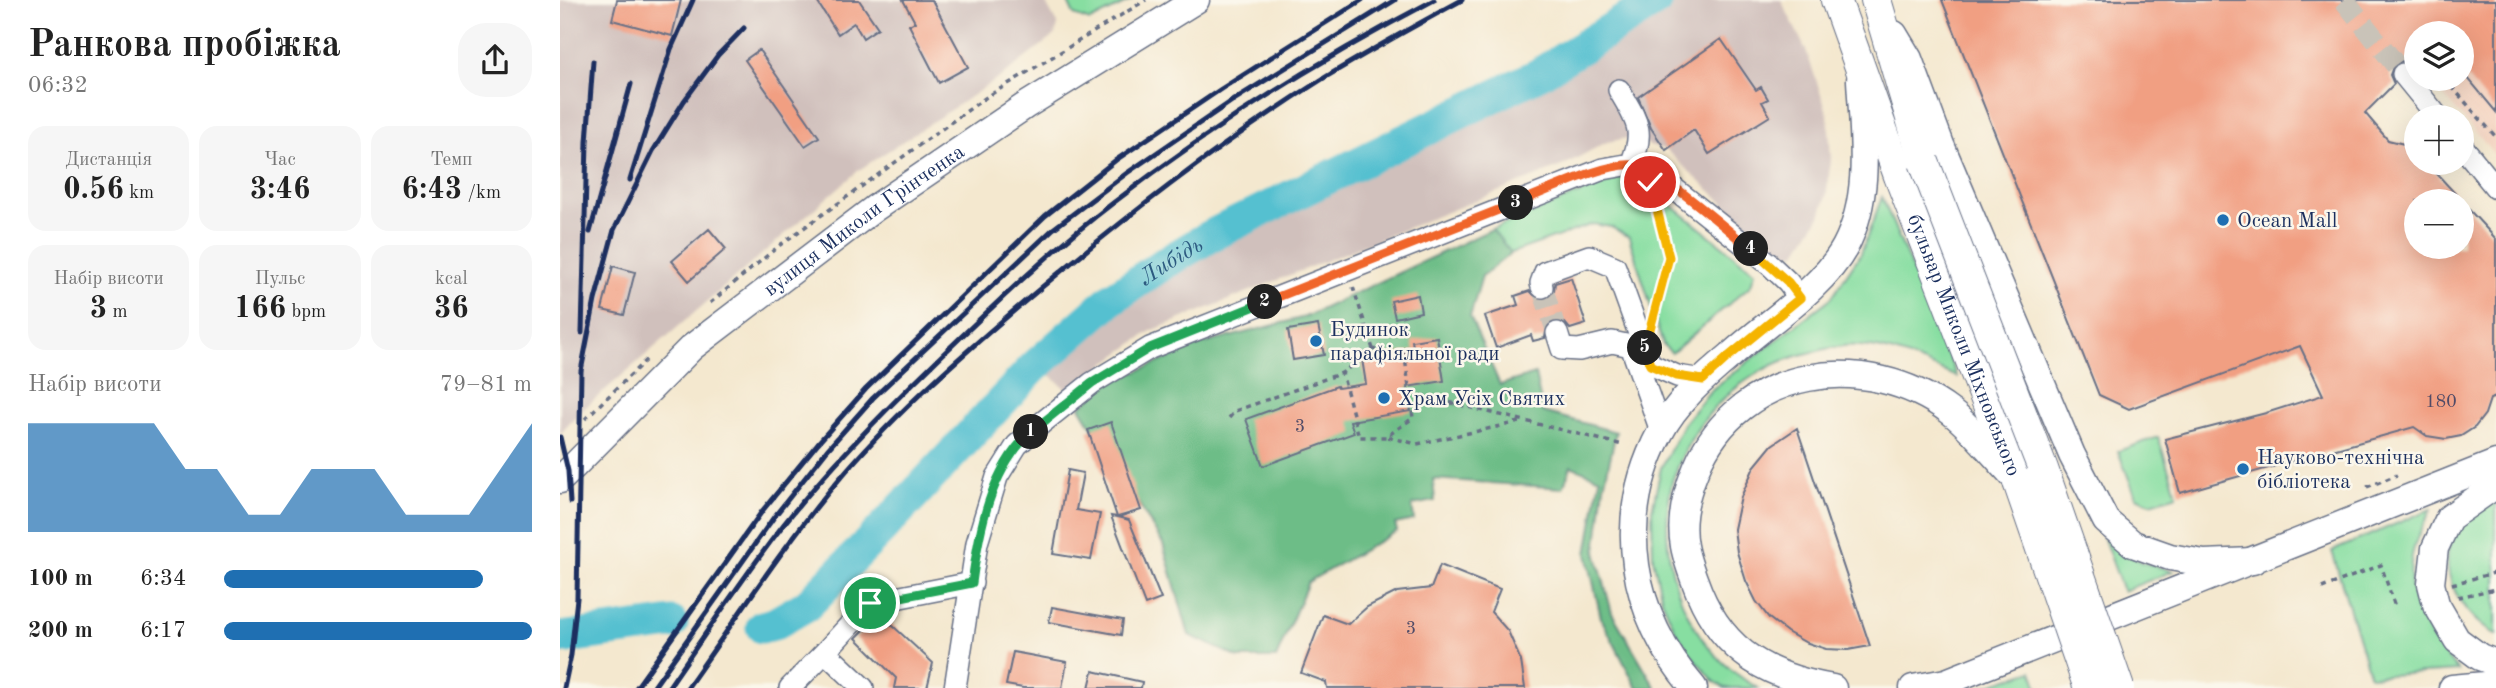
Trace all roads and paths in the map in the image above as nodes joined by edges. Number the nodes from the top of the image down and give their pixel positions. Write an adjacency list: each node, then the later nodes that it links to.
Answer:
1 (1146, 0): 14 (path)
2 (1196, 0): 33 (main road, вулиця Миколи Грінченка)
3 (1836, 0): 5 (highway, бульвар Миколи Міхновського)
4 (1877, 4): 13 (highway, бульвар Миколи Міхновського); 37 (main road)
5 (1858, 62): 13 (highway, бульвар Миколи Міхновського); 19 (main road)
6 (2403, 74): 9 (street)
7 (1619, 90): 12 (street)
8 (2456, 91): 10 (path)
9 (2428, 105)
10 (2496, 137)
11 (2474, 161): 15 (street)
12 (1631, 164): 19 (street); 39 (street)
13 (1912, 169): 34 (highway, бульвар Миколи Міхновського); 55 (highway, бульвар Миколи Міхновського, bridge)
14 (881, 174)
15 (2496, 188)
16 (1653, 194): 22 (path)
17 (1351, 281): 21 (path)
18 (1542, 287): 22 (street)
19 (1800, 298): 24 (main road)
20 (1557, 333): 28 (street)
21 (1373, 349): 23 (path); 25 (path)
22 (1644, 350): 24 (street)
23 (1342, 373): 26 (path); 29 (path)
24 (1703, 380): 28 (main road)
25 (1411, 393): 27 (path); 29 (path)
26 (1229, 418)
27 (1522, 421): 29 (path); 30 (path)
28 (1661, 431): 51 (main road)
29 (1386, 437)
30 (1623, 445)
31 (2496, 463): 37 (main road)
32 (2398, 475): 36 (path)
33 (560, 480)
34 (2018, 482): 52 (main road); 54 (highway, бульвар Миколи Міхновського, bridge)
35 (2496, 485): 46 (main road)
36 (2367, 487)
37 (2253, 561): 53 (main road)
38 (2494, 573): 40 (path)
39 (972, 583): 45 (street); 50 (street)
40 (2452, 584)
41 (2322, 588): 44 (path)
42 (2496, 589): 43 (path)
43 (2458, 597)
44 (2395, 607)
45 (825, 652): 48 (street); 49 (street)
46 (2496, 663)
47 (2496, 684): 56 (main road)
48 (790, 688)
49 (863, 688)
50 (955, 688)
51 (1694, 688)
52 (1833, 688)
53 (1913, 688)
54 (2090, 688)
55 (2119, 688)
56 (2452, 688)

